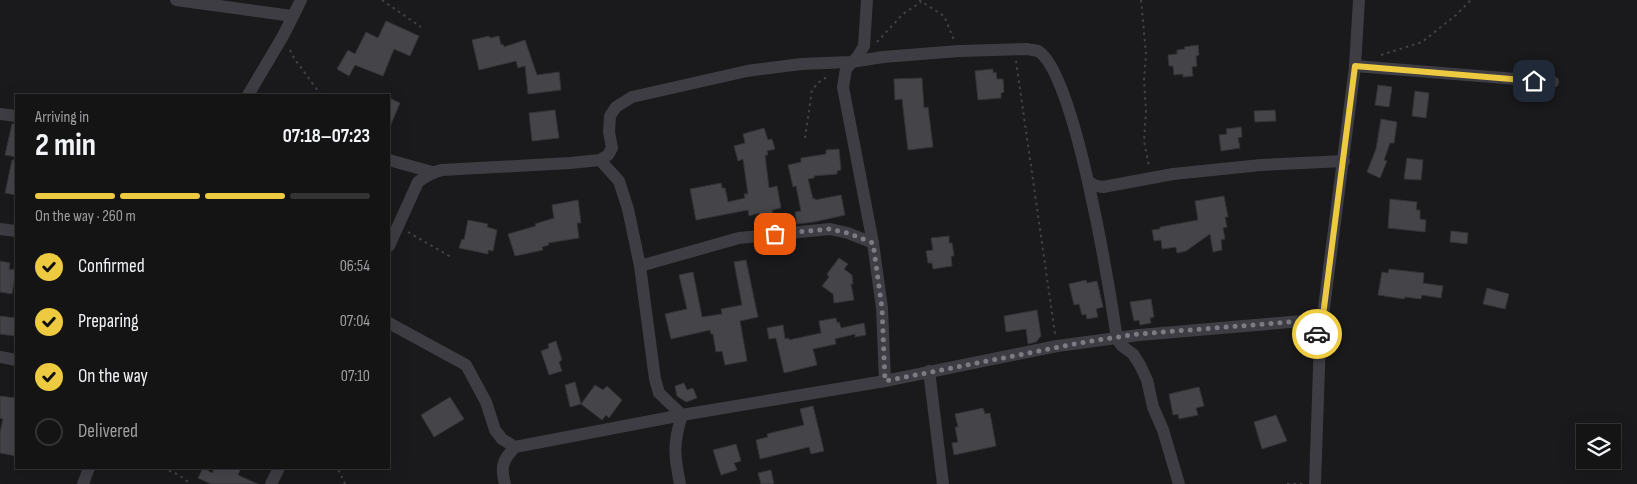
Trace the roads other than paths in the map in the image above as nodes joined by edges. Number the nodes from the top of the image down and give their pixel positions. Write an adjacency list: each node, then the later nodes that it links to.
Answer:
1 (176, 0): 5 (street)
2 (301, 0): 5 (street)
3 (867, 0): 6 (street)
4 (1359, 0): 7 (street)
5 (292, 16): 9 (street)
6 (847, 62): 13 (street); 17 (street); 21 (street)
7 (1355, 66): 8 (street); 14 (street)
8 (1553, 82)
9 (249, 94)
10 (0, 114): 11 (street)
11 (15, 116)
12 (390, 160): 15 (street)
13 (600, 160): 16 (street); 23 (street)
14 (1344, 161): 17 (street); 27 (street)
15 (409, 166): 16 (street); 18 (street)
16 (432, 172): 18 (street)
17 (1089, 182): 26 (street)
18 (415, 189): 22 (street)
19 (0, 229): 20 (street)
20 (15, 230)
21 (873, 243): 23 (street); 32 (street)
22 (390, 244)
23 (640, 266): 33 (street)
24 (390, 324): 34 (street)
25 (1138, 334): 26 (street); 27 (street); 28 (street)
26 (1117, 338): 28 (street); 31 (street)
27 (1320, 339): 43 (street)
28 (1133, 354): 42 (street)
29 (0, 358): 30 (street)
30 (15, 360)
31 (929, 371): 32 (street); 41 (street)
32 (885, 381): 33 (street)
33 (682, 415): 34 (street); 40 (street)
34 (514, 447): 39 (street)
35 (89, 469): 37 (street)
36 (278, 469): 38 (street)
37 (83, 483)
38 (271, 484)
39 (505, 484)
40 (680, 484)
41 (943, 484)
42 (1179, 484)
43 (1315, 484)

